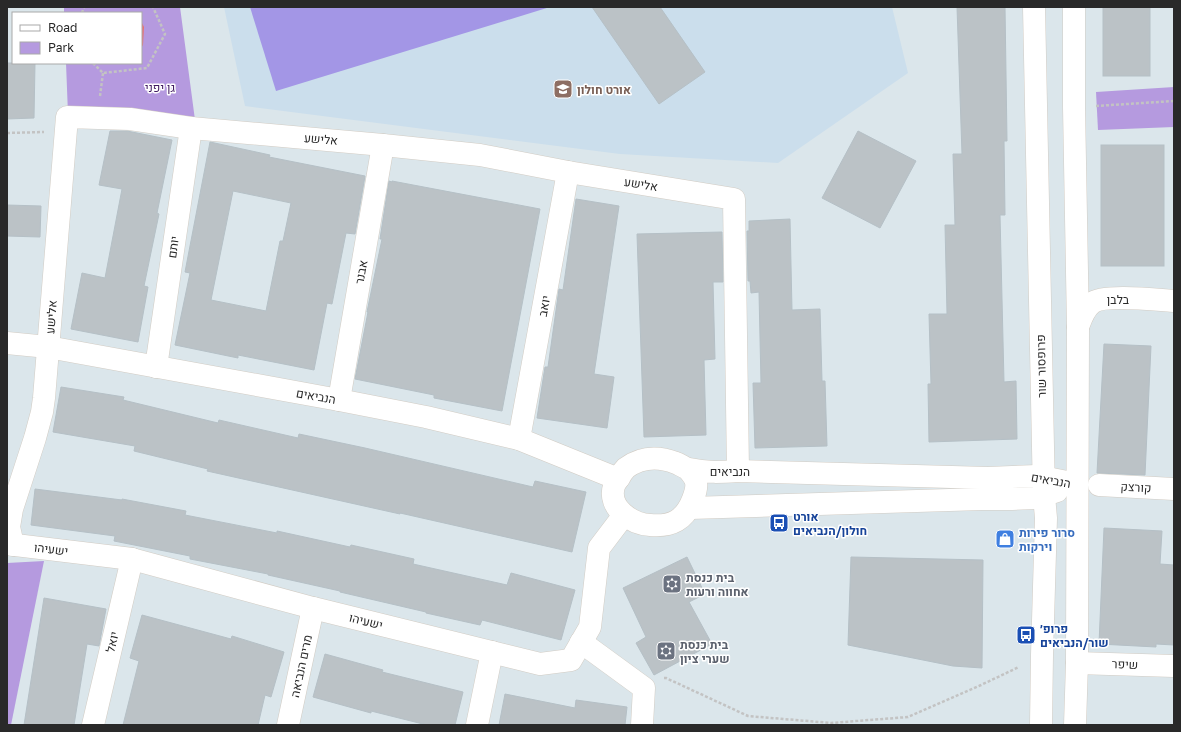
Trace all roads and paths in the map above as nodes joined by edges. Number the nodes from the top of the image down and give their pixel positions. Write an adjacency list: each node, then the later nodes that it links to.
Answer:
1 (152, 7): 4 (path)
2 (1034, 7): 24 (street, פרופסור שור)
3 (1074, 7): 6 (street)
4 (94, 64)
5 (1174, 101): 6 (path)
6 (1074, 107): 13 (street)
7 (191, 128): 8 (street, אלישע); 10 (street, אלישע); 16 (street, יותם)
8 (65, 131): 9 (path); 15 (street, אלישע)
9 (7, 133)
10 (383, 145): 11 (street, אלישע); 17 (street, אבנר)
11 (568, 172): 18 (street, יואב); 20 (street, אלישע)
12 (1174, 300): 13 (street, בלבן)
13 (1078, 327): 22 (street)
14 (7, 343): 15 (street, הנביאים)
15 (48, 347): 16 (street, הנביאים); 30 (street, אלישע)
16 (156, 366): 17 (street, הנביאים)
17 (339, 400): 18 (street, הנביאים)
18 (519, 439): 21 (street, הנביאים)
19 (688, 469): 20 (street, הנביאים); 21 (street); 27 (street)
20 (738, 471): 24 (street, הנביאים)
21 (618, 479): 28 (street)
22 (1077, 484): 24 (street, הנביאים); 36 (street)
23 (1099, 485): 25 (street, קורצק)
24 (1044, 486): 26 (street, הנביאים); 29 (street, פרופסור שור)
25 (1174, 489)
26 (1012, 499): 27 (street, הנביאים); 29 (street)
27 (690, 508): 28 (street)
28 (624, 515): 33 (street, ישעיהו)
29 (1046, 518): 35 (street, פרופסור שור)
30 (10, 545): 31 (street, ישעיהו)
31 (132, 559): 32 (street, ישעיהו); 40 (street, יואל)
32 (313, 608): 34 (street, ישעיהו); 41 (street, מרים הנביאה)
33 (581, 642): 34 (street, ישעיהו); 38 (street)
34 (492, 652): 42 (street)
35 (1042, 655): 39 (path); 44 (street, פרופסור שור)
36 (1077, 663): 37 (street, שיפר); 45 (street)
37 (1174, 666)
38 (644, 688): 39 (path); 43 (street)
39 (831, 724)
40 (93, 725)
41 (288, 725)
42 (477, 725)
43 (642, 725)
44 (1041, 725)
45 (1075, 725)

